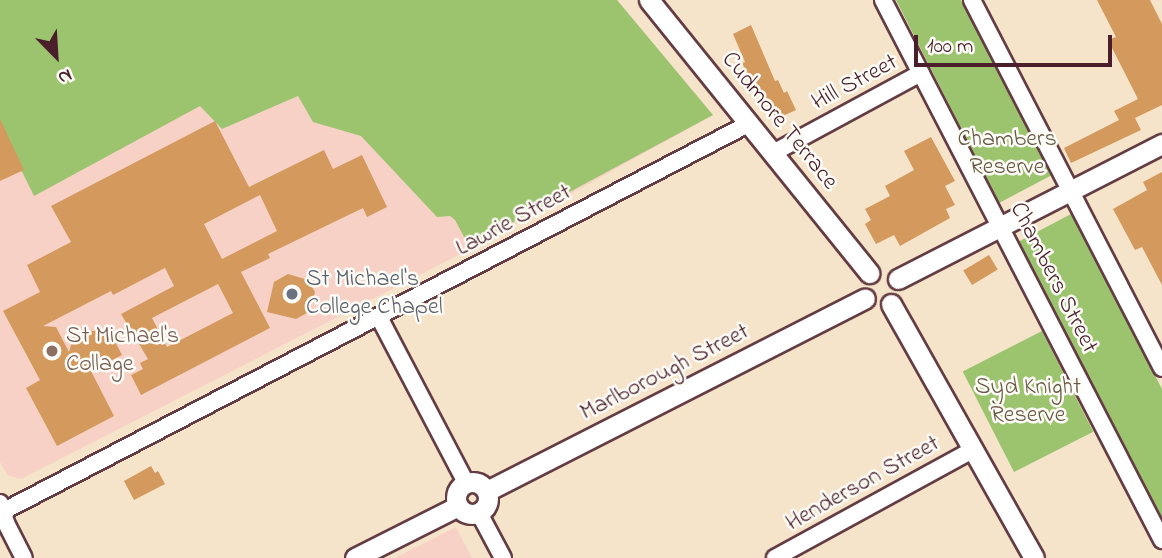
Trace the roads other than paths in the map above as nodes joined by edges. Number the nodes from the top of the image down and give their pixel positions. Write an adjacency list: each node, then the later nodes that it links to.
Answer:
1 (649, 0): 5 (street, Cudmore Terrace)
2 (883, 0): 4 (street, Chambers Street)
3 (972, 0): 8 (street)
4 (921, 73): 7 (street, Hill Street); 9 (street, Chambers Street)
5 (750, 123): 7 (street, Cudmore Terrace); 14 (street, Lawrie Street)
6 (1162, 144): 8 (street)
7 (773, 153): 10 (street, Cudmore Terrace)
8 (1071, 191): 9 (street); 15 (street)
9 (1000, 227): 11 (street); 22 (street, Chambers Street)
10 (869, 273): 11 (street); 12 (street)
11 (898, 279): 13 (street)
12 (865, 298): 13 (street); 18 (street, Marlborough Street)
13 (891, 304): 16 (street)
14 (379, 317): 17 (street); 20 (street, Lawrie Street)
15 (1162, 368)
16 (974, 449): 26 (street, Henderson Street); 27 (street)
17 (466, 483): 18 (street); 19 (street)
18 (486, 491): 21 (street)
19 (458, 506): 21 (street); 24 (street)
20 (1, 509): 23 (street)
21 (479, 513): 25 (street)
22 (1162, 540)
23 (24, 558)
24 (355, 558)
25 (503, 558)
26 (775, 558)
27 (1034, 558)

